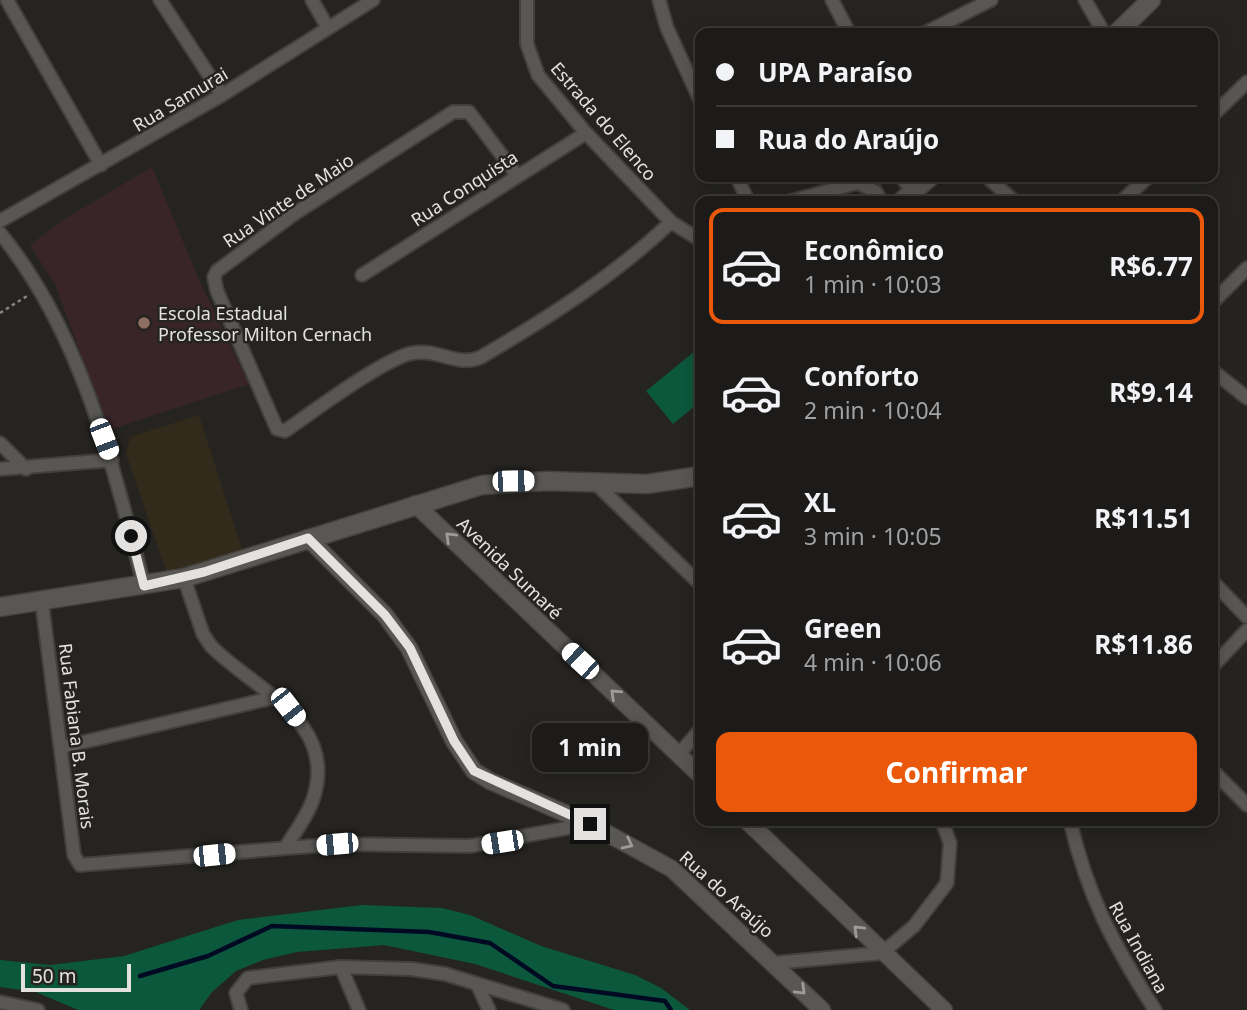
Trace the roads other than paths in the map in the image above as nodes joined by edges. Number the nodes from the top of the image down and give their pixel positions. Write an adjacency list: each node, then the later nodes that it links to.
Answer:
1 (7, 0): 21 (street)
2 (160, 0): 18 (street)
3 (312, 0): 11 (street)
4 (373, 0): 11 (street, Rua Samurai)
5 (527, 0): 20 (street, Estrada do Elenco)
6 (659, 0): 17 (street)
7 (832, 0): 12 (street)
8 (991, 0): 13 (street)
9 (1084, 0): 14 (street)
10 (1152, 0): 15 (main road)
11 (328, 28): 18 (street, Rua Samurai)
12 (846, 28)
13 (935, 28)
14 (1101, 28)
15 (1122, 28)
16 (1247, 82): 19 (street)
17 (695, 89)
18 (222, 95): 21 (street, Rua Samurai)
19 (1218, 110)
20 (586, 133): 22 (street, Rua Conquista); 32 (street, Estrada do Elenco)
21 (101, 165): 31 (street, Rua Samurai)
22 (516, 174): 32 (street, Rua Vinte de Maio); 36 (street, Rua Conquista)
23 (865, 182): 26 (street)
24 (993, 182): 29 (street)
25 (1143, 182): 30 (street)
26 (860, 184): 27 (street); 28 (street)
27 (811, 196)
28 (878, 196)
29 (1008, 196)
30 (1127, 196)
31 (0, 221)
32 (671, 222): 34 (street, Estrada do Elenco)
33 (0, 233): 41 (street)
34 (695, 237)
35 (1247, 268): 37 (street)
36 (362, 275)
37 (1218, 297)
38 (1218, 375): 39 (street)
39 (1247, 398)
40 (0, 443): 42 (street)
41 (112, 460): 42 (street); 50 (street)
42 (26, 469): 43 (street)
43 (0, 470)
44 (695, 477): 45 (main road)
45 (594, 482): 46 (main road); 49 (street)
46 (415, 504): 47 (main road); 60 (street, Avenida Sumaré, one-way to 46)
47 (308, 538): 48 (main road); 64 (street, Rua do Araújo)
48 (184, 578): 50 (main road); 57 (street)
49 (695, 579)
50 (144, 586): 52 (main road)
51 (1218, 587): 54 (street)
52 (42, 603): 53 (main road); 59 (street, Rua Fabiana B. Morais)
53 (0, 607)
54 (1247, 617)
55 (1247, 630): 56 (street)
56 (1218, 661)
57 (276, 697): 59 (street); 68 (street)
58 (695, 736): 60 (street)
59 (62, 747): 68 (street, Rua Fabiana B. Morais)
60 (679, 754): 61 (street, Avenida Sumaré)
61 (695, 770)
62 (1218, 776): 63 (street)
63 (1247, 804)
64 (590, 824): 68 (street); 70 (street, Rua do Araújo, one-way to 70)
65 (752, 826): 69 (street, one-way to 65)
66 (944, 826): 69 (street)
67 (1071, 826): 81 (street, Rua Indiana)
68 (285, 848)
69 (882, 953): 70 (street); 80 (street)
70 (774, 963): 79 (street, Rua do Araújo, one-way to 79)
71 (341, 967): 72 (street); 75 (street); 76 (street)
72 (477, 984): 77 (street); 78 (street)
73 (0, 1002): 74 (street)
74 (38, 1010)
75 (241, 1010)
76 (359, 1010)
77 (489, 1010)
78 (563, 1010)
79 (822, 1010)
80 (944, 1010)
81 (1154, 1010)

